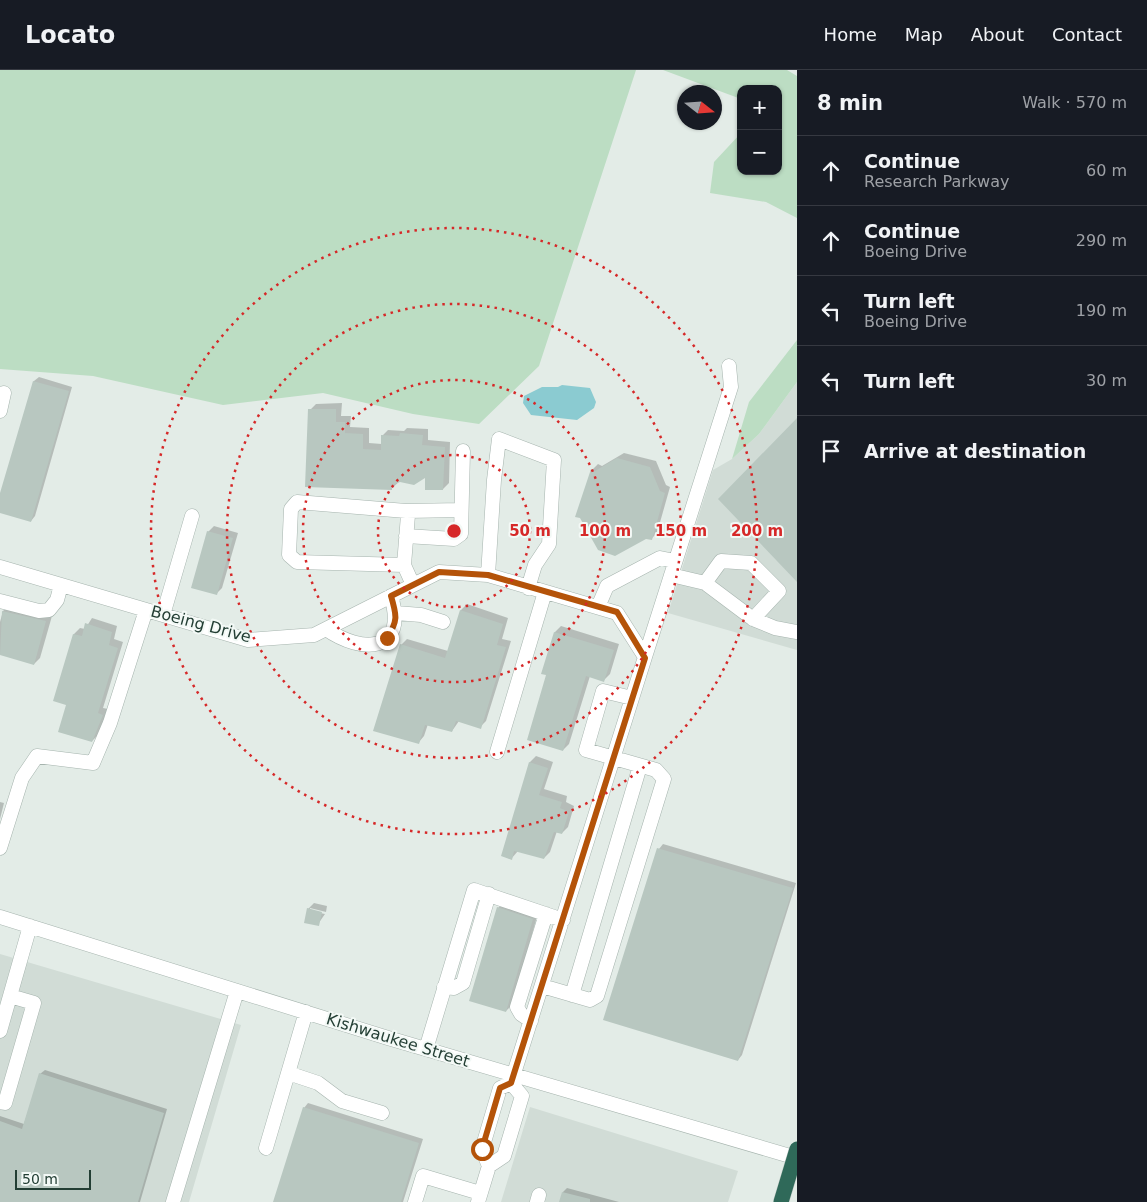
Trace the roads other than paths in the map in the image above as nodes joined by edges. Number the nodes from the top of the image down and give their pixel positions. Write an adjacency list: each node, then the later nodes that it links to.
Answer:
1 (729, 366): 11 (street)
2 (4, 392): 3 (street)
3 (0, 411)
4 (463, 451): 5 (street)
5 (461, 510): 6 (street); 8 (street)
6 (406, 511): 8 (street); 9 (street)
7 (192, 516): 23 (street)
8 (406, 536): 9 (street)
9 (404, 565): 15 (street)
10 (0, 567): 14 (street, Boeing Drive)
11 (673, 568): 13 (street); 20 (street); 28 (street)
12 (488, 575): 15 (street, Boeing Drive); 16 (street, Boeing Drive); 16 (street)
13 (705, 583): 24 (street); 24 (street)
14 (62, 585): 19 (street); 21 (street, Boeing Drive)
15 (412, 586): 18 (street, Boeing Drive)
16 (528, 588): 17 (street, Boeing Drive)
17 (545, 592): 20 (street, Boeing Drive); 30 (street)
18 (391, 596): 22 (street); 26 (street, Boeing Drive)
19 (0, 601)
20 (598, 607): 28 (street, Boeing Drive)
21 (146, 610): 23 (street, Boeing Drive); 33 (street)
22 (396, 613): 25 (street); 26 (street)
23 (164, 615): 26 (street, Boeing Drive)
24 (753, 619): 27 (street)
25 (444, 622)
26 (326, 629)
27 (795, 629)
28 (645, 658): 29 (street)
29 (632, 698): 31 (street); 31 (street)
30 (497, 752)
31 (614, 757): 32 (street); 37 (street)
32 (640, 766): 42 (street); 42 (street)
33 (0, 848)
34 (489, 894): 35 (street); 40 (street); 40 (street)
35 (546, 914): 37 (street); 45 (street)
36 (0, 917): 38 (street, Kishwaukee Street)
37 (563, 920): 39 (street)
38 (30, 926): 41 (street, Kishwaukee Street); 43 (street)
39 (542, 986): 42 (street); 45 (street)
40 (444, 987): 47 (street)
41 (237, 991): 44 (street, Kishwaukee Street); 57 (street)
42 (572, 994)
43 (10, 996): 46 (street); 50 (street)
44 (306, 1012): 47 (street, Kishwaukee Street); 48 (street)
45 (531, 1021): 49 (street)
46 (0, 1031)
47 (426, 1049): 49 (street, Kishwaukee Street)
48 (288, 1073): 51 (street); 52 (street)
49 (513, 1079): 54 (street, Kishwaukee Street); 55 (street); 55 (street)
50 (0, 1102)
51 (382, 1113)
52 (266, 1148)
53 (797, 1149): 59 (highway, bridge)
54 (797, 1158)
55 (488, 1166): 56 (street)
56 (479, 1198): 58 (street)
57 (173, 1202)
58 (415, 1202)
59 (781, 1202)

